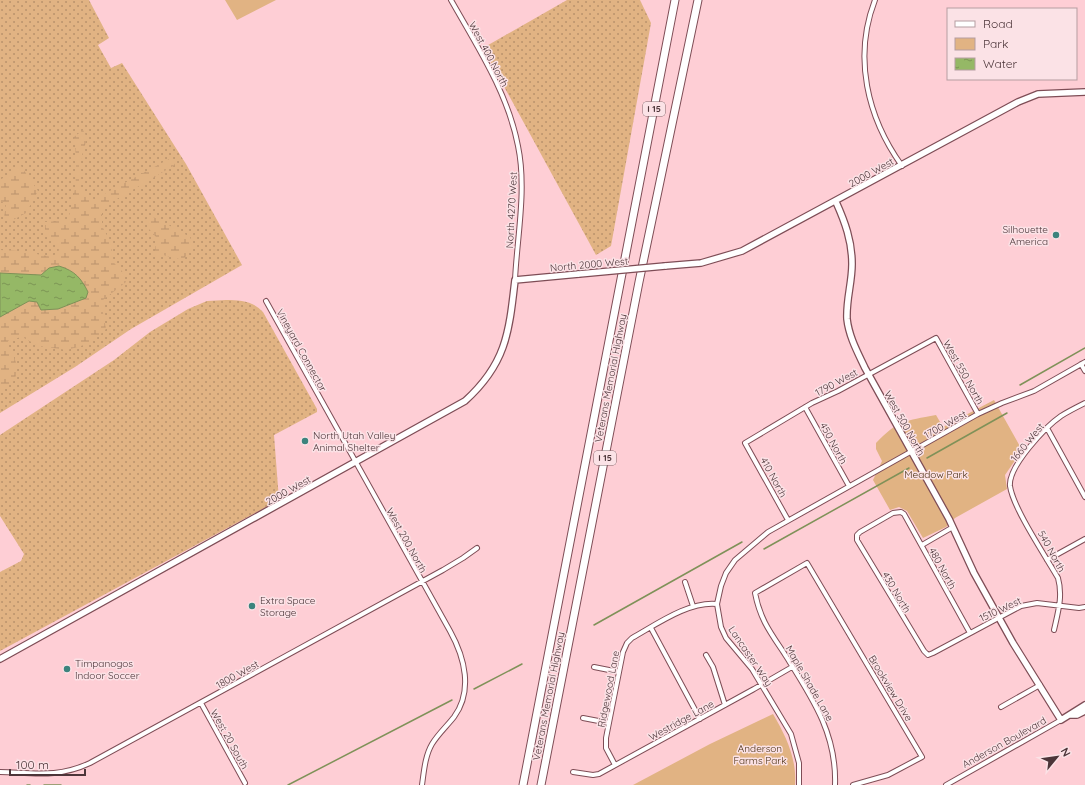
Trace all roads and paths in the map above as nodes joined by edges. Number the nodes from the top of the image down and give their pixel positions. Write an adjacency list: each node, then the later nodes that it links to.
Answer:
1 (451, 0): 6 (street, West 400 North)
2 (675, 0): 69 (highway, Veterans Memorial Highway / I 15)
3 (698, 0): 70 (highway, Veterans Memorial Highway / I 15)
4 (875, 0): 7 (street)
5 (1085, 92): 7 (street, 2000 West)
6 (511, 117): 10 (street, North 4270 West)
7 (902, 166): 8 (street, 2000 West)
8 (836, 202): 9 (street, 2000 West); 15 (street, West 500 North)
9 (665, 266): 10 (street, North 2000 West, bridge)
10 (515, 280): 23 (street, 2000 West)
11 (266, 301): 17 (street, Vineyard Connector)
12 (936, 338): 15 (street, 1790 West); 19 (street, West 550 North)
13 (1083, 363): 14 (street); 19 (street, 1700 West)
14 (1085, 371)
15 (868, 374): 18 (street, 1790 West); 22 (street, West 500 North)
16 (1085, 403): 20 (street, 1660 West)
17 (324, 406): 23 (street, West 200 North)
18 (804, 407): 21 (street, 1790 West); 25 (street, 450 North)
19 (978, 414): 22 (street, 1700 West)
20 (1047, 428): 24 (street, 1660 West); 26 (street)
21 (745, 443): 27 (street, 410 North)
22 (911, 452): 25 (street, 1700 West); 28 (street, West 500 North)
23 (355, 463): 35 (street, West 200 North); 48 (street, 2000 West)
24 (1010, 484): 34 (street, 540 North)
25 (849, 486): 27 (street, 1700 West)
26 (1085, 497)
27 (788, 520): 31 (street, 1700 West)
28 (953, 528): 32 (street); 42 (street, West 500 North)
29 (857, 535): 32 (street, 480 North); 46 (street, 430 North)
30 (1085, 538): 34 (street)
31 (755, 542): 38 (street, Lancaster Way)
32 (922, 545): 45 (street, 480 North)
33 (477, 548): 35 (street, 1800 West)
34 (1048, 560): 39 (street, 540 North)
35 (422, 581): 54 (street, 1800 West); 68 (street, West 200 North)
36 (685, 582): 40 (street)
37 (755, 593): 49 (street, Maple Shade Lane); 73 (street, Brookview Drive)
38 (717, 604): 40 (street, Ridgewood Lane); 52 (street, Lancaster Way)
39 (1059, 605): 41 (street, 1510 West); 42 (street, 1510 West); 44 (street, 540 North)
40 (693, 606): 43 (street, Ridgewood Lane)
41 (1085, 607)
42 (998, 617): 45 (street, 1510 West); 53 (street, West 500 North)
43 (651, 628): 51 (street, Ridgewood Lane); 61 (street)
44 (1054, 630)
45 (970, 633): 46 (street, 1510 West)
46 (928, 654)
47 (706, 655): 55 (street)
48 (0, 659)
49 (792, 666): 52 (street, Westridge Lane); 72 (street, Maple Shade Lane)
50 (594, 667): 51 (street)
51 (619, 672): 63 (street, Ridgewood Lane)
52 (762, 685): 55 (street, Westridge Lane); 71 (street, Lancaster Way)
53 (1040, 685): 57 (street); 62 (street, West 500 North)
54 (201, 703): 65 (street, 1800 West); 67 (street, West 20 South)
55 (725, 705): 61 (street, Westridge Lane)
56 (1085, 705): 59 (street, Anderson Boulevard)
57 (1001, 707)
58 (1085, 711): 59 (street, Anderson Boulevard)
59 (1071, 715): 62 (street, Anderson Boulevard)
60 (583, 718): 63 (street)
61 (700, 719): 64 (street, Westridge Lane)
62 (1061, 720): 74 (street, Anderson Boulevard)
63 (609, 723): 64 (street, Ridgewood Lane)
64 (615, 765): 66 (street, Westridge Lane)
65 (0, 772)
66 (573, 772)
67 (245, 783)
68 (422, 785)
69 (523, 785)
70 (542, 785)
71 (799, 785)
72 (835, 785)
73 (853, 785)
74 (946, 785)

